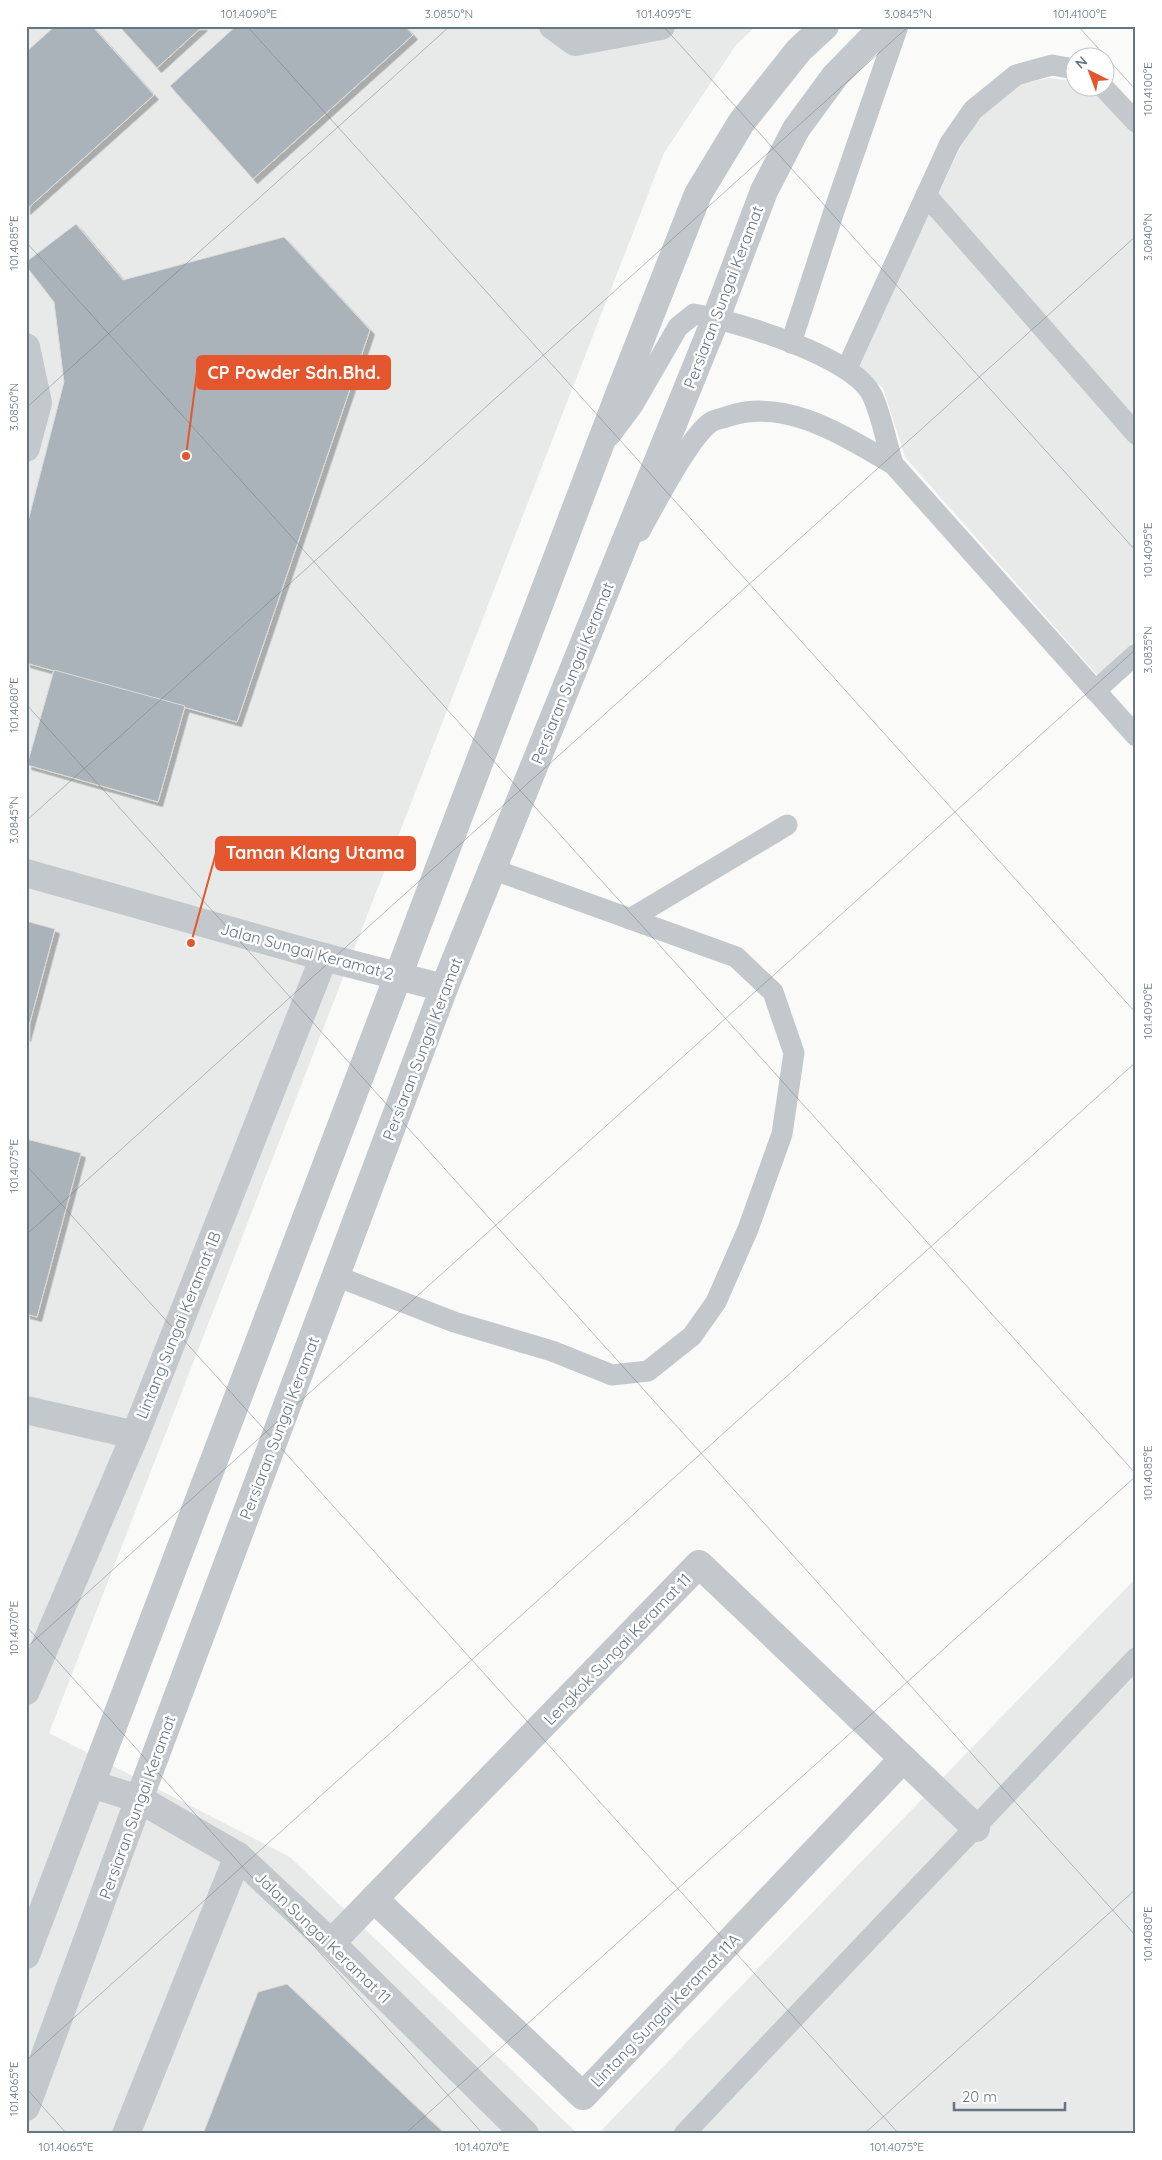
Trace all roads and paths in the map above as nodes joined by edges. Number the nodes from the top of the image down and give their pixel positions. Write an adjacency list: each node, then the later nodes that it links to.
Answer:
1 (553, 26): 2 (street)
2 (662, 26)
3 (825, 26): 16 (street)
4 (884, 26): 10 (street, Persiaran Sungai Keramat)
5 (898, 26): 11 (lane)
6 (1064, 67): 9 (lane)
7 (1113, 98): 8 (lane)
8 (1136, 122)
9 (926, 195): 13 (lane); 14 (lane)
10 (716, 318): 11 (lane); 16 (lane); 18 (street, Persiaran Sungai Keramat)
11 (791, 343): 13 (lane)
12 (26, 348): 15 (street)
13 (847, 368): 17 (lane)
14 (1136, 434)
15 (26, 448)
16 (596, 454): 27 (street)
17 (893, 464): 18 (lane); 20 (lane)
18 (604, 593): 23 (street, Persiaran Sungai Keramat)
19 (1136, 654): 20 (lane)
20 (1095, 691): 21 (lane)
21 (1136, 736)
22 (787, 824): 25 (lane)
23 (492, 869): 25 (lane); 28 (street, Persiaran Sungai Keramat)
24 (26, 873): 26 (street, Jalan Sungai Keramat 2)
25 (630, 919): 29 (lane)
26 (324, 957): 27 (street, Jalan Sungai Keramat 2); 31 (street, Lintang Sungai Keramat 1B)
27 (398, 976): 28 (street, Jalan Sungai Keramat 2); 35 (street)
28 (444, 988): 29 (street, Persiaran Sungai Keramat)
29 (336, 1276): 36 (street, Persiaran Sungai Keramat)
30 (26, 1410): 31 (street)
31 (135, 1435): 33 (street, Lintang Sungai Keramat 1B)
32 (1136, 1658): 37 (lane)
33 (26, 1691)
34 (903, 1759): 37 (street, Lengkok Sungai Keramat 11); 39 (street, Lengkok Sungai Keramat 11); 39 (street, Lintang Sungai Keramat 11A)
35 (91, 1784): 36 (street, Jalan Sungai Keramat 11); 41 (street)
36 (139, 1799): 38 (street, Jalan Sungai Keramat 11); 42 (street, Persiaran Sungai Keramat)
37 (976, 1828): 45 (lane)
38 (238, 1856): 40 (street, Jalan Sungai Keramat 11); 43 (street)
39 (374, 1898): 40 (street, Lengkok Sungai Keramat 11)
40 (331, 1944): 44 (street, Jalan Sungai Keramat 11)
41 (26, 1955)
42 (26, 2107)
43 (126, 2134)
44 (525, 2134)
45 (684, 2134)

